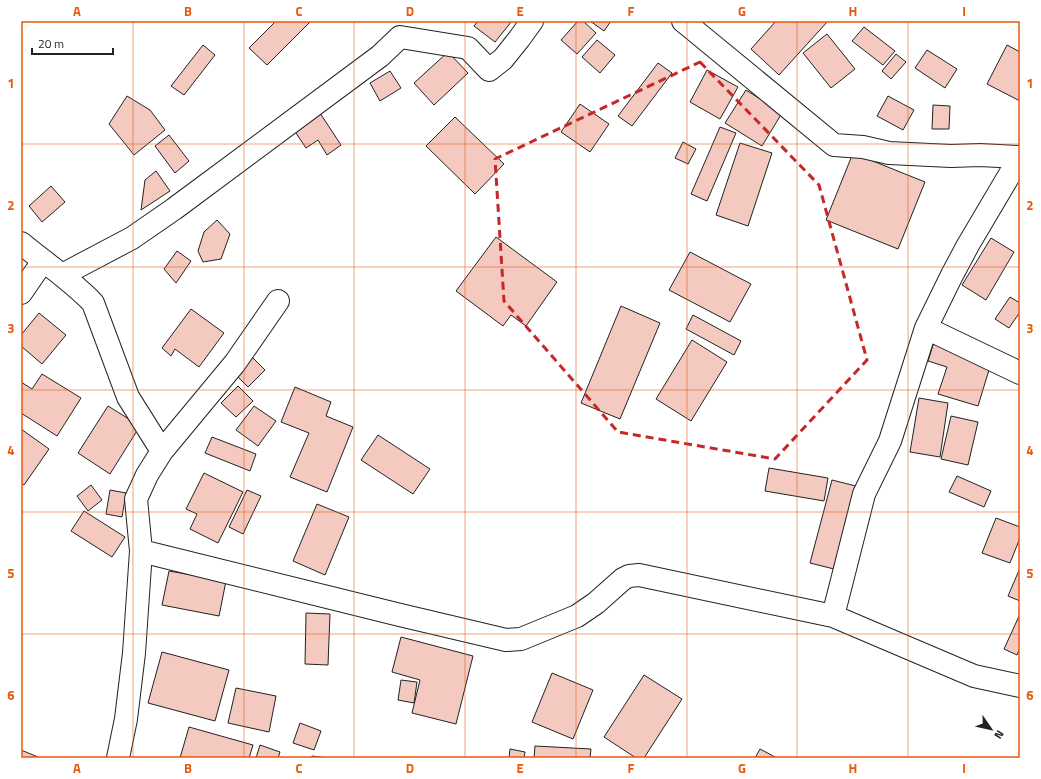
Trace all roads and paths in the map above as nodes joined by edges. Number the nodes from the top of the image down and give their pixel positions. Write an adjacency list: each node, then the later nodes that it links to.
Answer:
1 (532, 21): 6 (street)
2 (683, 21): 3 (street)
3 (1020, 157): 9 (street)
4 (21, 243): 5 (street)
5 (43, 261): 6 (street); 7 (street)
6 (62, 275): 11 (street)
7 (21, 293)
8 (278, 301): 11 (street)
9 (926, 328): 10 (street); 13 (street)
10 (1020, 373)
11 (162, 451): 12 (street)
12 (141, 551): 13 (street); 15 (street)
13 (833, 616): 14 (street)
14 (1020, 686)
15 (118, 758)

